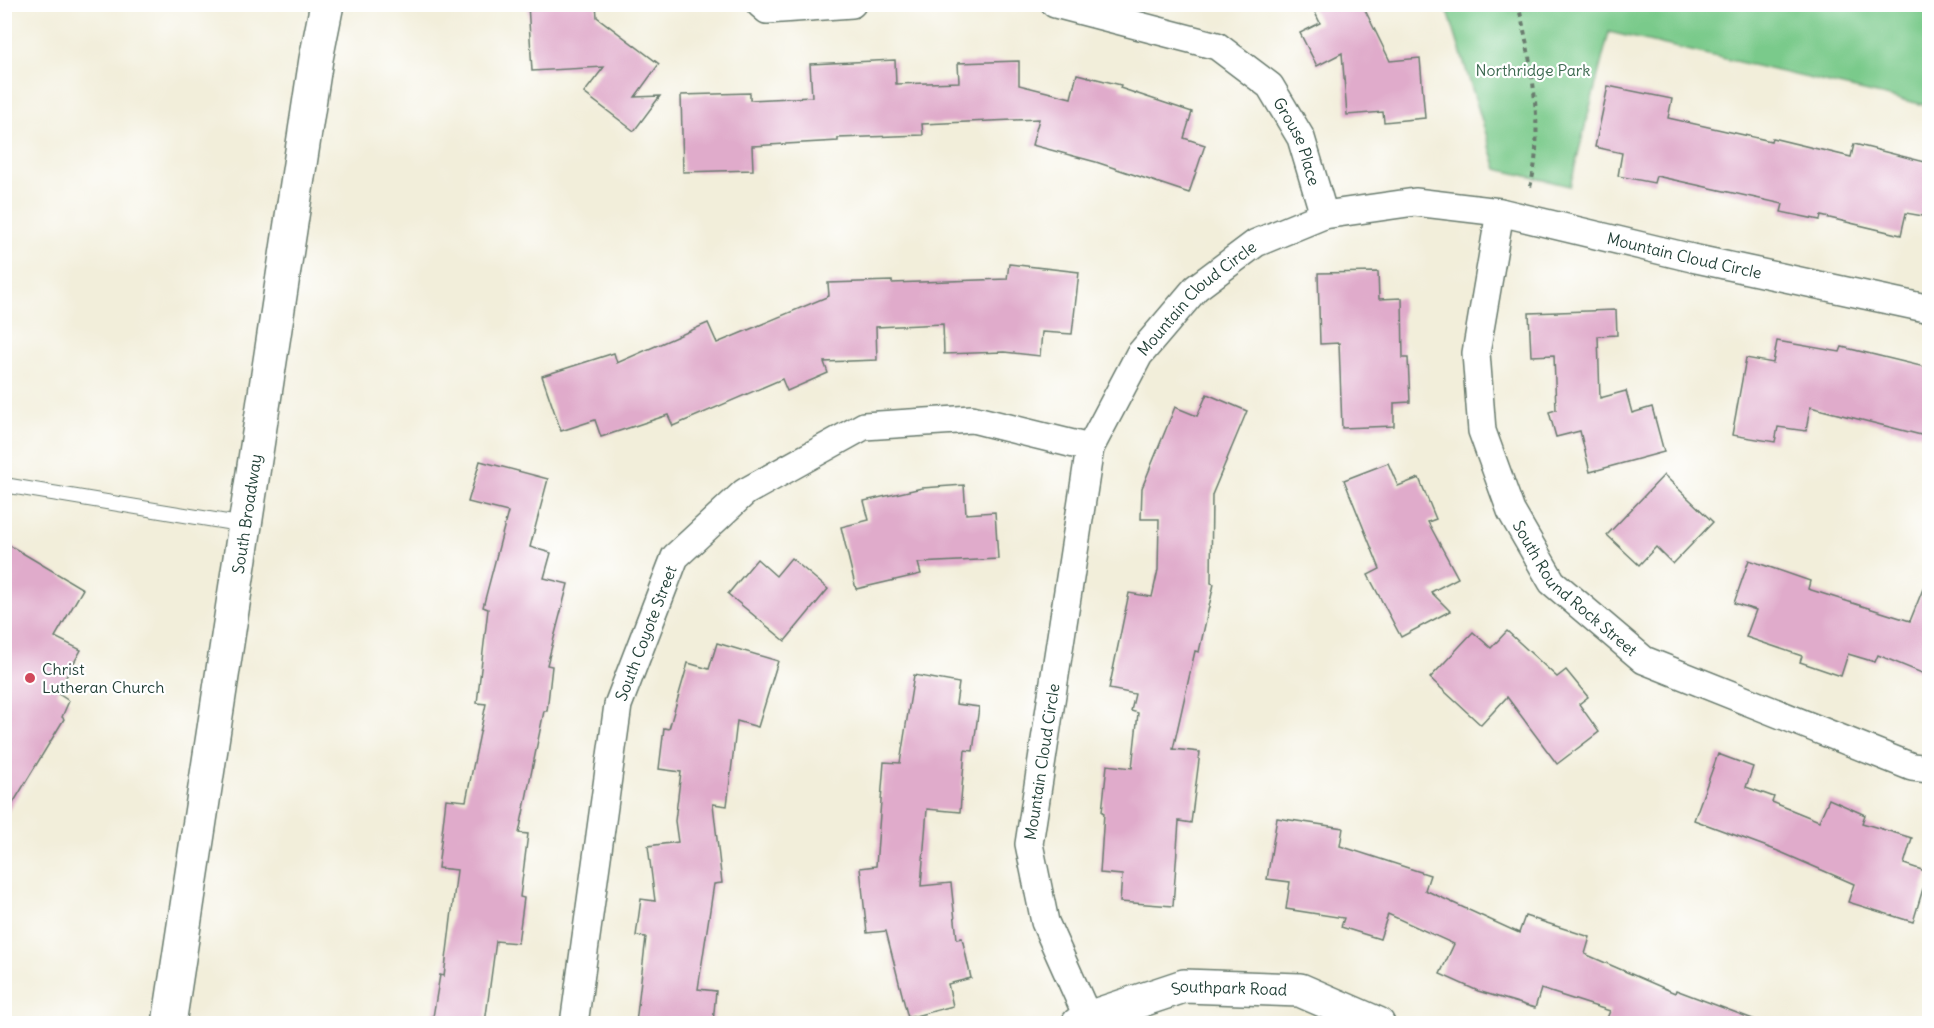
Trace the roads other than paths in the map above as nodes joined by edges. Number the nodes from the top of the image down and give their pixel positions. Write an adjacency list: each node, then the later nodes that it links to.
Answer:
1 (327, 4): 10 (main road, South Broadway)
2 (760, 4): 3 (street)
3 (852, 4)
4 (1055, 4): 6 (street, Grouse Place)
5 (1511, 214): 6 (street, Mountain Cloud Circle); 7 (street, Mountain Cloud Circle); 11 (street, South Round Rock Street)
6 (1324, 215): 8 (street, Mountain Cloud Circle)
7 (1929, 309)
8 (1090, 448): 12 (street, Mountain Cloud Circle); 14 (street, South Coyote Street)
9 (4, 484): 10 (lane)
10 (245, 525): 13 (main road, South Broadway)
11 (1929, 769)
12 (1083, 1021): 15 (main road, Southpark Road)
13 (169, 1023)
14 (574, 1023)
15 (1378, 1023)

